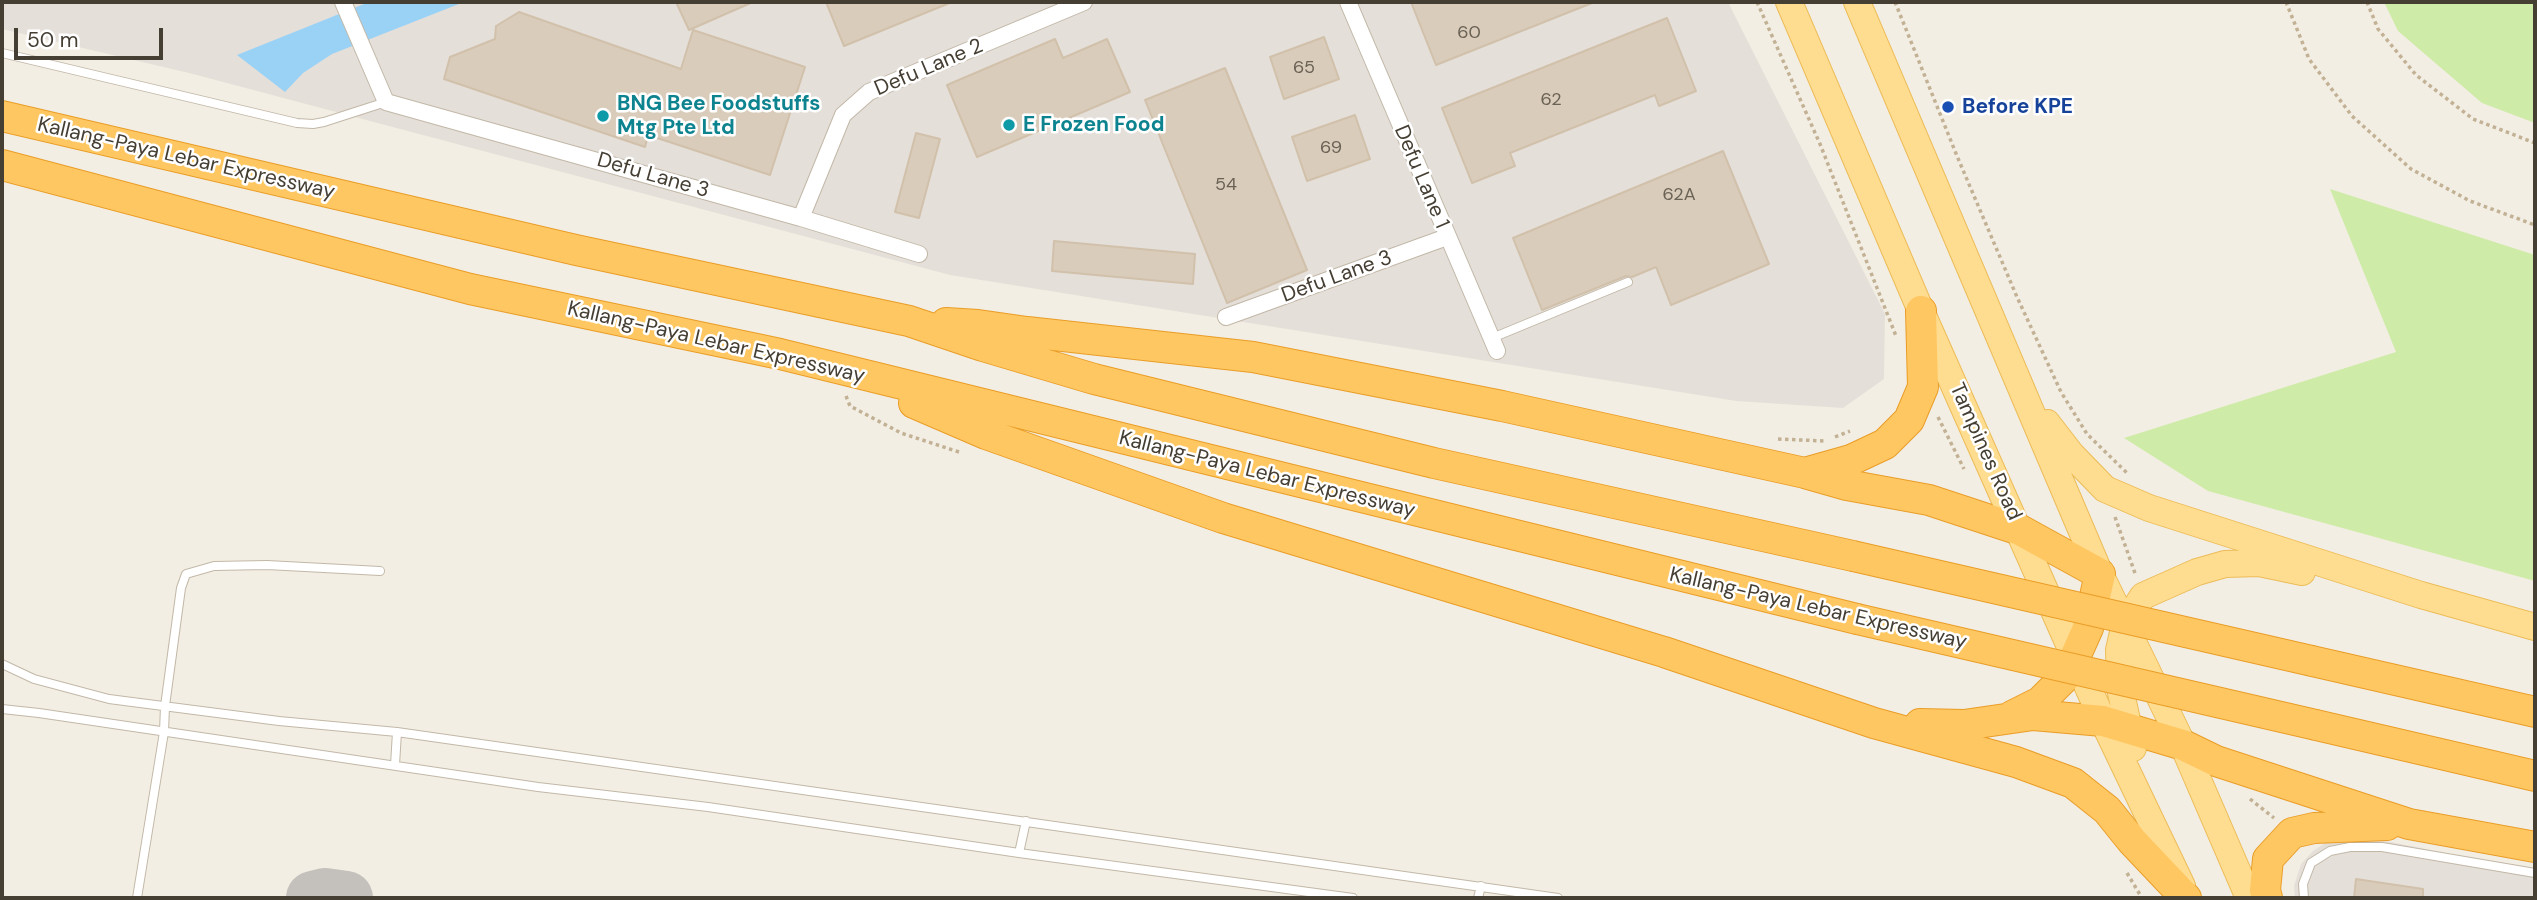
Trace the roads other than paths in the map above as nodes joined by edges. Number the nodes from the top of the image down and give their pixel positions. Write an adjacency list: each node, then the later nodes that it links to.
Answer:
1 (343, 2): 7 (street)
2 (1084, 2): 10 (street, Defu Lane 2)
3 (1348, 2): 11 (street, Defu Lane 1)
4 (1789, 2): 14 (main road, Tampines Road)
5 (1857, 2): 19 (main road)
6 (2, 53): 7 (lane)
7 (386, 102): 10 (street, Defu Lane 3)
8 (2, 116): 16 (highway, Kallang-Paya Lebar Expressway)
9 (2, 165): 18 (highway, Kallang-Paya Lebar Expressway)
10 (801, 218): 12 (street, Defu Lane 3)
11 (1447, 237): 15 (street, Defu Lane 3); 17 (street, Defu Lane 1)
12 (919, 254)
13 (1628, 282): 17 (lane)
14 (1921, 310): 20 (highway); 21 (main road, Tampines Road)
15 (1226, 317)
16 (909, 321): 20 (highway); 31 (highway, Kallang-Paya Lebar Expressway, bridge)
17 (1494, 345)
18 (837, 369): 33 (highway); 39 (highway, Kallang-Paya Lebar Expressway, bridge)
19 (2023, 391): 23 (main road); 24 (main road)
20 (1805, 473): 21 (highway)
21 (2020, 530): 23 (highway); 27 (main road, Tampines Road)
22 (380, 571): 29 (lane)
23 (2100, 574): 25 (main road); 27 (highway)
24 (2421, 595): 25 (main road); 26 (main road)
25 (2124, 624): 34 (main road); 37 (main road)
26 (2535, 627)
27 (2076, 657): 32 (highway); 34 (main road, Tampines Road)
28 (2, 664): 29 (lane)
29 (165, 706): 35 (lane); 36 (lane)
30 (2, 709): 35 (lane)
31 (2535, 712)
32 (2012, 716): 33 (highway); 34 (highway)
33 (1874, 723): 50 (highway)
34 (2116, 725): 37 (highway); 50 (main road)
35 (164, 732): 38 (lane); 46 (lane)
36 (397, 732): 38 (lane); 40 (lane)
37 (2183, 745): 41 (highway); 51 (main road)
38 (395, 765): 43 (lane)
39 (2535, 776)
40 (1026, 821): 43 (lane); 45 (lane)
41 (2409, 824): 42 (highway); 52 (highway)
42 (2535, 847)
43 (1019, 853): 47 (lane)
44 (2535, 873): 53 (lane)
45 (1481, 886): 48 (lane); 49 (lane)
46 (137, 898)
47 (1353, 898)
48 (1478, 898)
49 (1558, 898)
50 (2187, 898)
51 (2249, 898)
52 (2267, 898)
53 (2304, 898)

